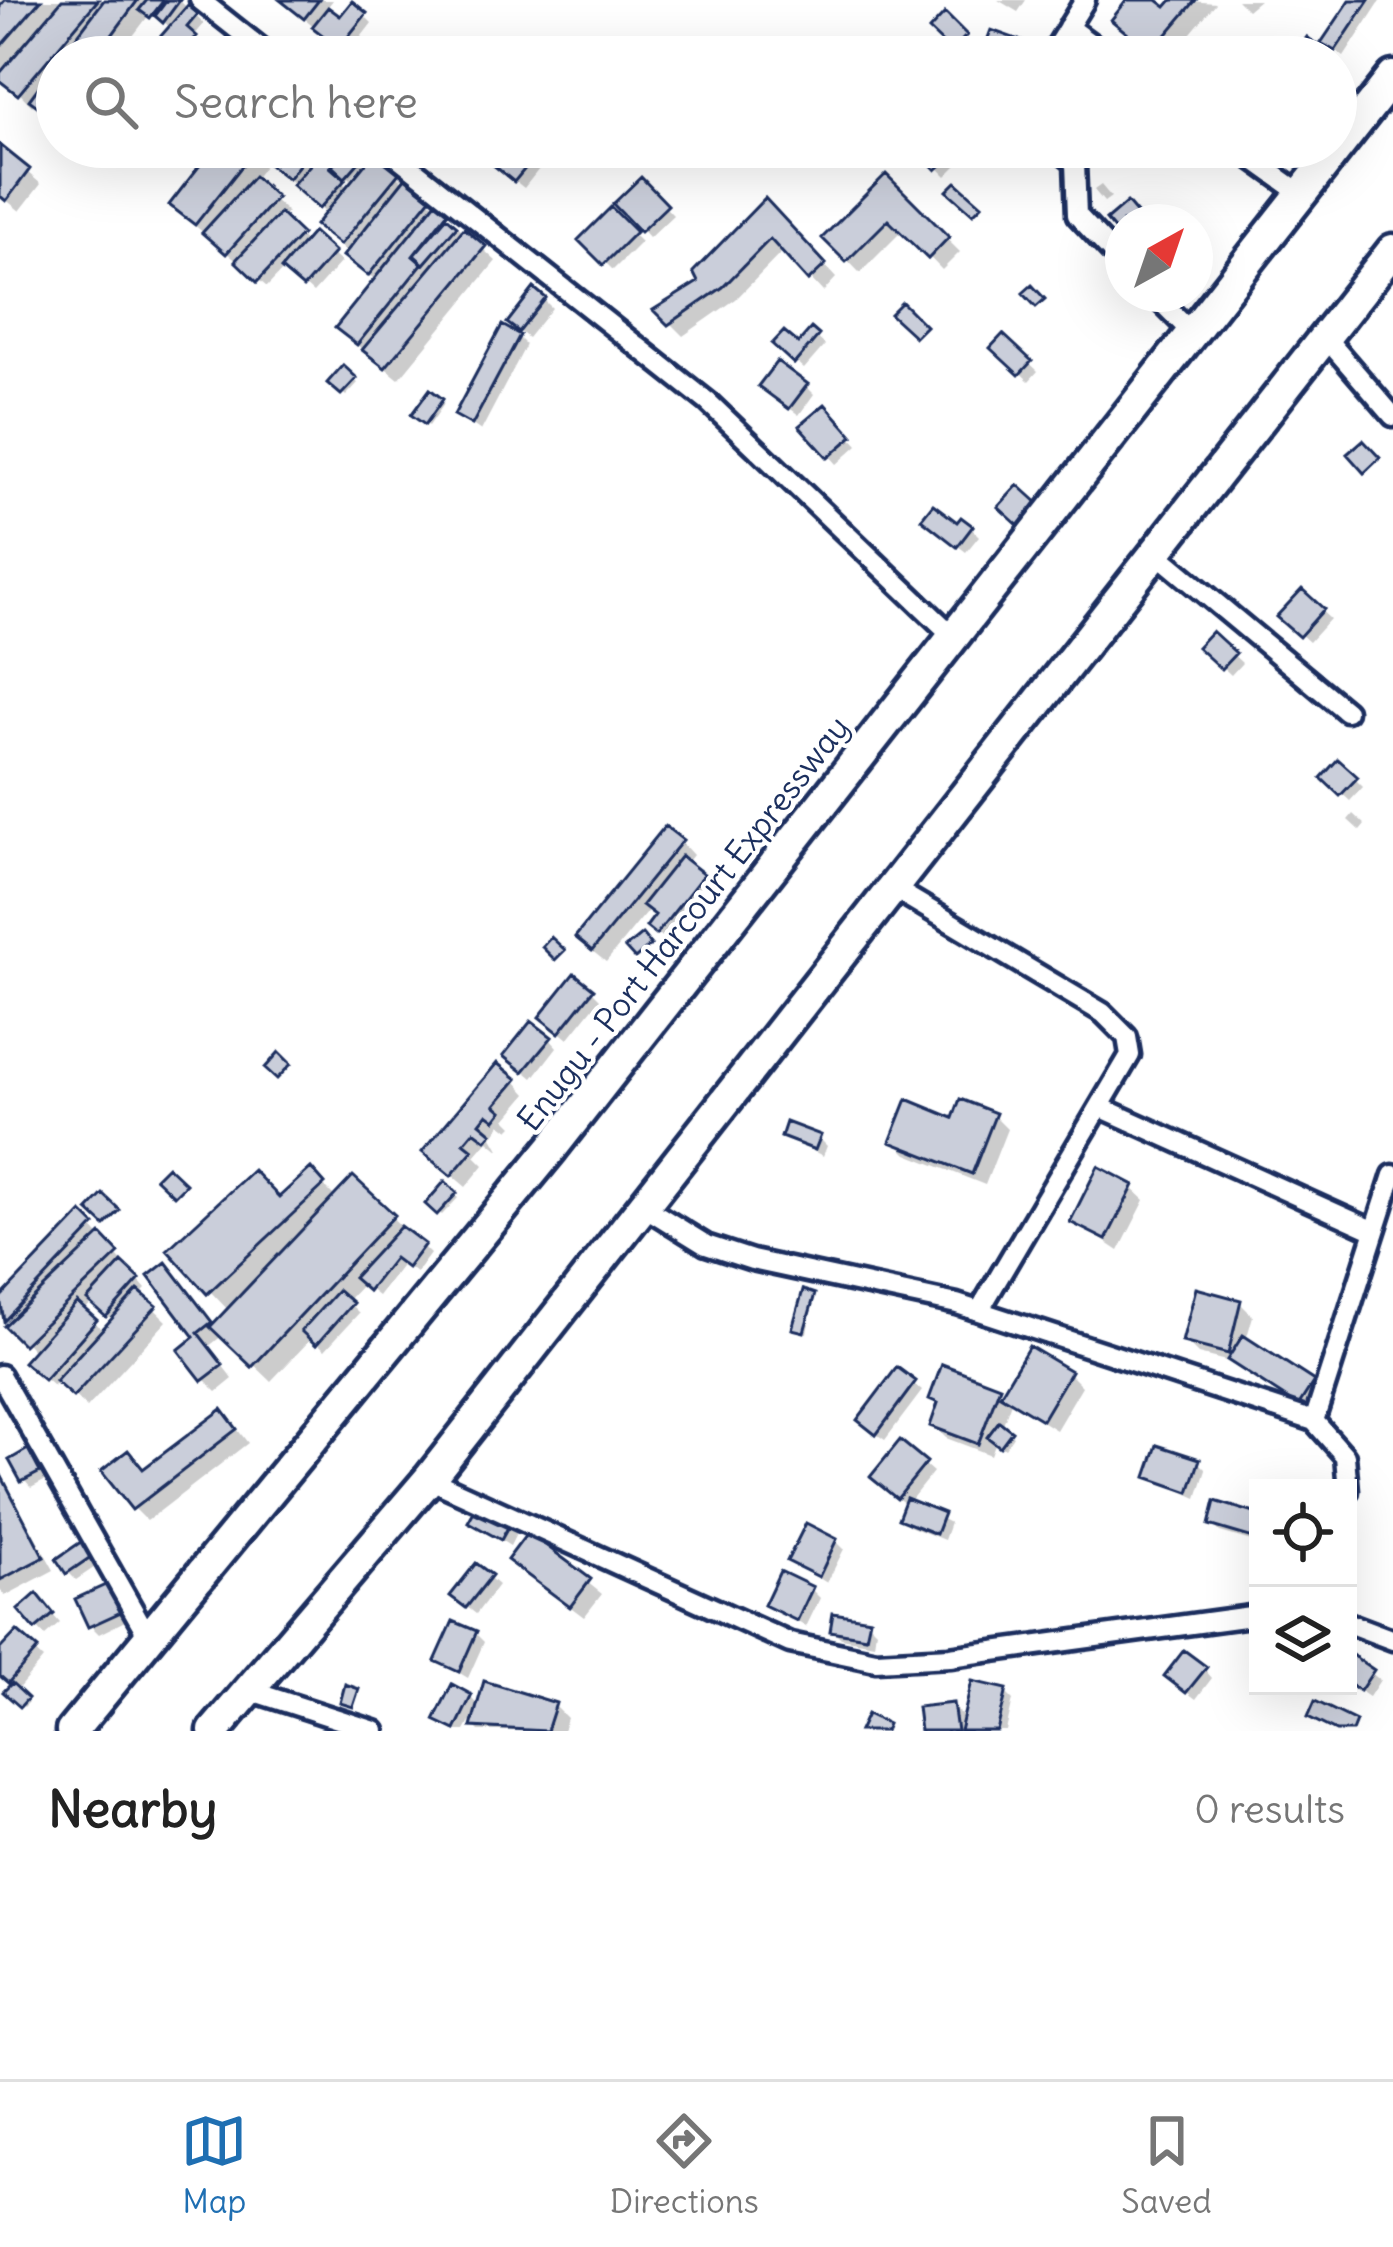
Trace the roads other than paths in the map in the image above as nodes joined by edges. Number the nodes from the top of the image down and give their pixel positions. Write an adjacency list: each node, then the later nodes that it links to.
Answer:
1 (200, 0): 4 (street)
2 (1085, 0): 3 (street)
3 (1068, 27): 5 (street); 6 (street)
4 (245, 36)
5 (1062, 36)
6 (1080, 36)
7 (1393, 76): 8 (highway, Enugu - Port Harcourt Expressway)
8 (1357, 120)
9 (412, 168): 21 (street)
10 (1075, 168): 14 (street)
11 (1265, 168): 13 (street)
12 (1318, 168): 13 (highway, Enugu - Port Harcourt Expressway)
13 (1299, 192): 17 (highway, Enugu - Port Harcourt Expressway)
14 (1105, 245)
15 (1393, 250): 18 (highway)
16 (1172, 312): 17 (street)
17 (1191, 332): 21 (highway, Enugu - Port Harcourt Expressway)
18 (1324, 337): 19 (street); 20 (highway)
19 (1393, 416)
20 (1156, 553): 22 (street); 23 (highway)
21 (953, 636): 35 (highway, Enugu - Port Harcourt Expressway)
22 (1346, 711)
23 (892, 888): 24 (street); 26 (highway)
24 (1100, 1106): 27 (street); 28 (street)
25 (1393, 1174): 27 (street)
26 (644, 1206): 28 (street); 31 (highway)
27 (1375, 1232): 30 (street)
28 (980, 1311): 30 (street)
29 (0, 1375): 35 (street)
30 (1314, 1421): 32 (street)
31 (429, 1479): 33 (street); 37 (highway)
32 (1347, 1479)
33 (1249, 1616)
34 (1357, 1626): 36 (street)
35 (148, 1638): 38 (highway, Enugu - Port Harcourt Expressway)
36 (1393, 1640)
37 (248, 1690): 39 (highway); 40 (street)
38 (72, 1731)
39 (214, 1731)
40 (375, 1731)

